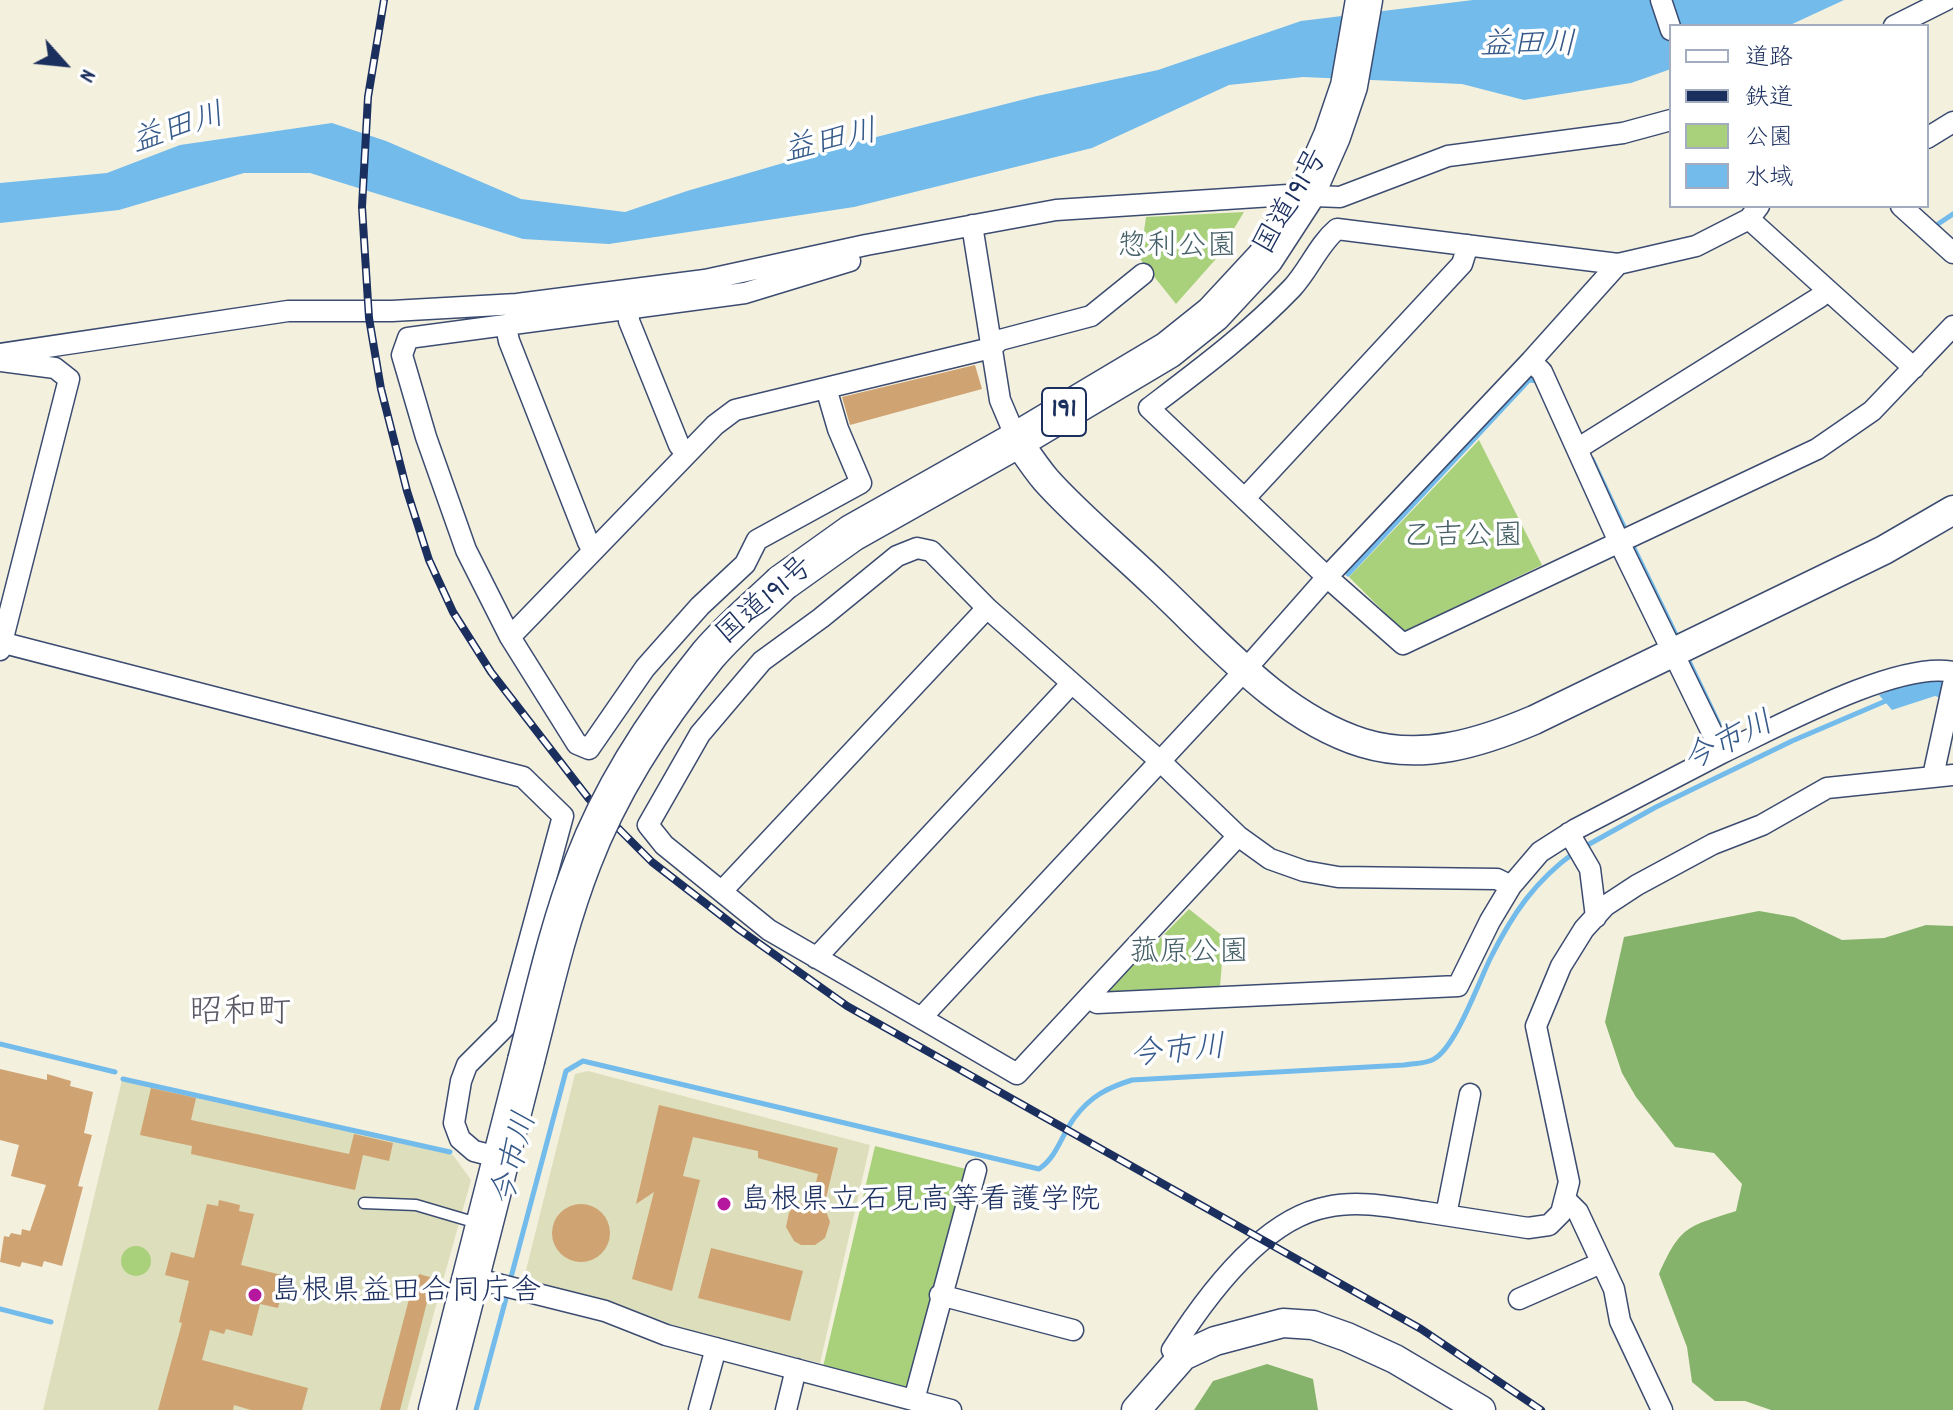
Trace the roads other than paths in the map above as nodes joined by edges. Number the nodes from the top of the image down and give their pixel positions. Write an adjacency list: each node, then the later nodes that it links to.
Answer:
1 (1364, 0): 9 (highway, 国道191号 / 191)
2 (1661, 0): 4 (street)
3 (1946, 0): 5 (street)
4 (1669, 24)
5 (1898, 24)
6 (1669, 121): 9 (street)
7 (1953, 122): 8 (street)
8 (1929, 137)
9 (1306, 195): 12 (street); 28 (highway, 国道191号 / 191)
10 (1903, 208): 15 (street)
11 (1754, 213): 16 (street); 18 (street)
12 (972, 225): 13 (street); 22 (street)
13 (866, 245): 19 (street); 23 (street)
14 (1468, 245): 16 (street); 31 (street); 31 (street)
15 (1953, 253)
16 (1618, 264): 25 (street)
17 (1143, 274): 22 (street)
18 (1827, 290): 26 (street); 29 (street)
19 (629, 310): 21 (street); 30 (street)
20 (1953, 326): 26 (street)
21 (506, 327): 34 (street); 37 (street)
22 (991, 348): 27 (street); 28 (street)
23 (0, 354)
24 (0, 361): 38 (street)
25 (1531, 361): 29 (street); 35 (street)
26 (1914, 368): 33 (street)
27 (826, 388): 30 (street); 37 (street)
28 (1017, 440): 40 (street); 56 (highway, 国道191号 / 191, bridge)
29 (1577, 449): 33 (street)
30 (687, 454): 34 (street)
31 (1246, 497): 35 (street)
32 (1953, 510): 39 (street)
33 (1619, 542): 35 (street); 39 (street)
34 (593, 551): 37 (street)
35 (1327, 577): 40 (street)
36 (987, 608): 42 (street); 50 (street); 50 (street)
37 (510, 637)
38 (1, 645): 56 (street)
39 (1674, 652): 40 (street); 44 (street)
40 (1246, 669): 45 (street)
41 (1953, 672): 44 (street)
42 (1071, 684): 45 (street); 52 (street)
43 (1950, 693): 46 (street)
44 (1722, 753): 48 (street)
45 (1160, 761): 47 (street); 54 (street)
46 (1943, 776): 51 (street)
47 (1238, 836): 49 (street); 53 (street)
48 (1571, 836): 49 (street); 51 (street)
49 (1511, 886): 53 (street)
50 (722, 891): 52 (street)
51 (1596, 917): 58 (street)
52 (816, 958): 54 (street)
53 (1089, 998): 54 (street)
54 (921, 1018)
55 (1470, 1094): 60 (street)
56 (501, 1158): 61 (highway, 国道191号 / 191)
57 (976, 1170): 64 (street)
58 (1565, 1199): 60 (street); 62 (street)
59 (364, 1203): 61 (lane)
60 (1446, 1215): 68 (street)
61 (483, 1225): 63 (highway, 国道191号 / 191)
62 (1601, 1263): 65 (street); 77 (street)
63 (469, 1277): 67 (street); 71 (highway, 国道191号 / 191)
64 (940, 1295): 66 (street); 70 (street)
65 (1519, 1299)
66 (1073, 1330)
67 (716, 1348): 69 (street); 72 (street)
68 (1183, 1356): 75 (street); 76 (street)
69 (796, 1369): 70 (street); 73 (street)
70 (914, 1400): 74 (street)
71 (437, 1410)
72 (699, 1410)
73 (786, 1410)
74 (951, 1410)
75 (1136, 1410)
76 (1481, 1410)
77 (1662, 1410)

